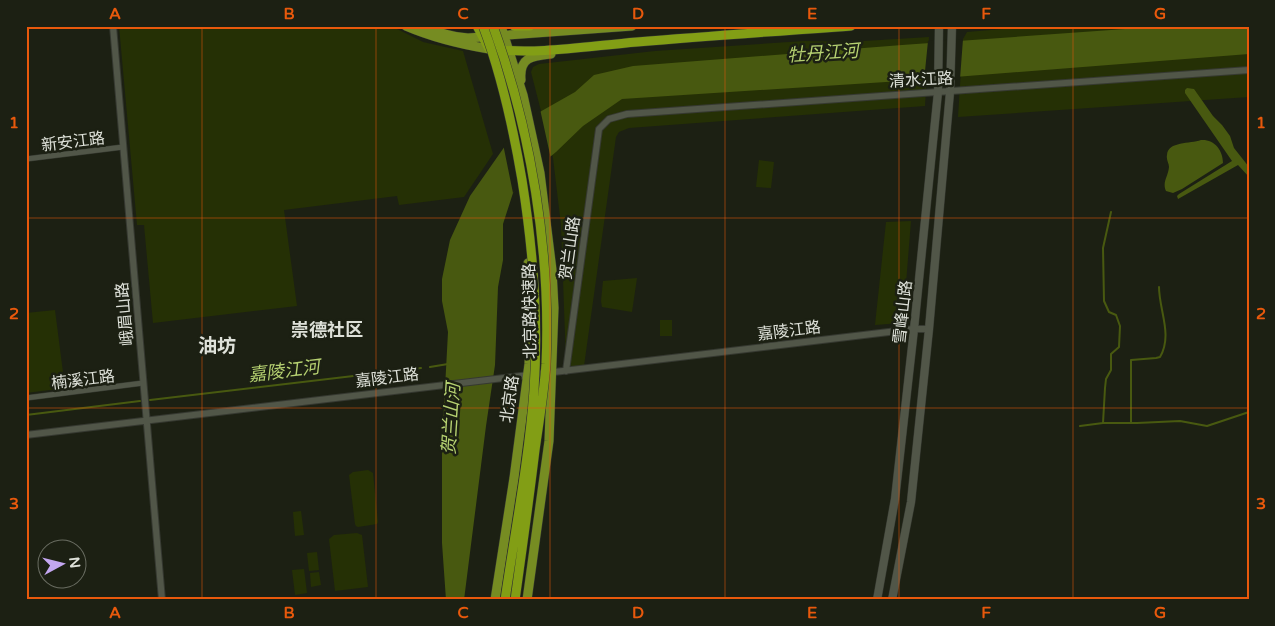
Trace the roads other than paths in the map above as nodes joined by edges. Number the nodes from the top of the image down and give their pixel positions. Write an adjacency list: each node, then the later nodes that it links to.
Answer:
1 (113, 26): 23 (street, 峨眉山路)
2 (406, 26): 16 (main road)
3 (442, 26): 12 (main road)
4 (481, 26): 14 (highway); 36 (highway, 北京路快速路, bridge)
5 (493, 26): 37 (highway, 北京路快速路, bridge)
6 (514, 26): 7 (highway)
7 (530, 26)
8 (632, 26): 13 (main road)
9 (851, 26): 15 (highway)
10 (940, 26): 19 (main road, 雪峰山路)
11 (952, 26): 20 (main road, 雪峰山路)
12 (426, 27): 14 (main road)
13 (503, 31): 14 (main road); 17 (main road)
14 (484, 37): 16 (highway)
15 (647, 41): 17 (highway); 21 (main road)
16 (489, 49): 17 (highway); 29 (main road, 北京路, bridge)
17 (510, 52): 21 (main road)
18 (1249, 70): 20 (street, 清水江路)
19 (938, 92): 20 (street, 清水江路); 22 (street, 清水江路); 25 (main road, 雪峰山路)
20 (950, 92): 26 (main road, 雪峰山路)
21 (523, 95): 28 (main road)
22 (599, 128): 27 (street, 贺兰山路)
23 (123, 147): 24 (street, 新安江路); 30 (street, 峨眉山路)
24 (26, 159)
25 (914, 328): 26 (street, 嘉陵江路); 27 (street, 嘉陵江路); 39 (main road, 雪峰山路)
26 (929, 328): 40 (main road, 雪峰山路)
27 (566, 370): 28 (street, 嘉陵江路)
28 (552, 372): 29 (street, 嘉陵江路); 38 (main road)
29 (528, 374): 32 (street, 嘉陵江路); 35 (main road, 北京路)
30 (143, 384): 31 (street, 楠溪江路); 32 (street, 峨眉山路)
31 (26, 398)
32 (146, 419): 33 (street, 嘉陵江路); 34 (street, 峨眉山路)
33 (26, 435)
34 (162, 600)
35 (495, 600)
36 (505, 600)
37 (515, 600)
38 (527, 600)
39 (877, 600)
40 (892, 600)

